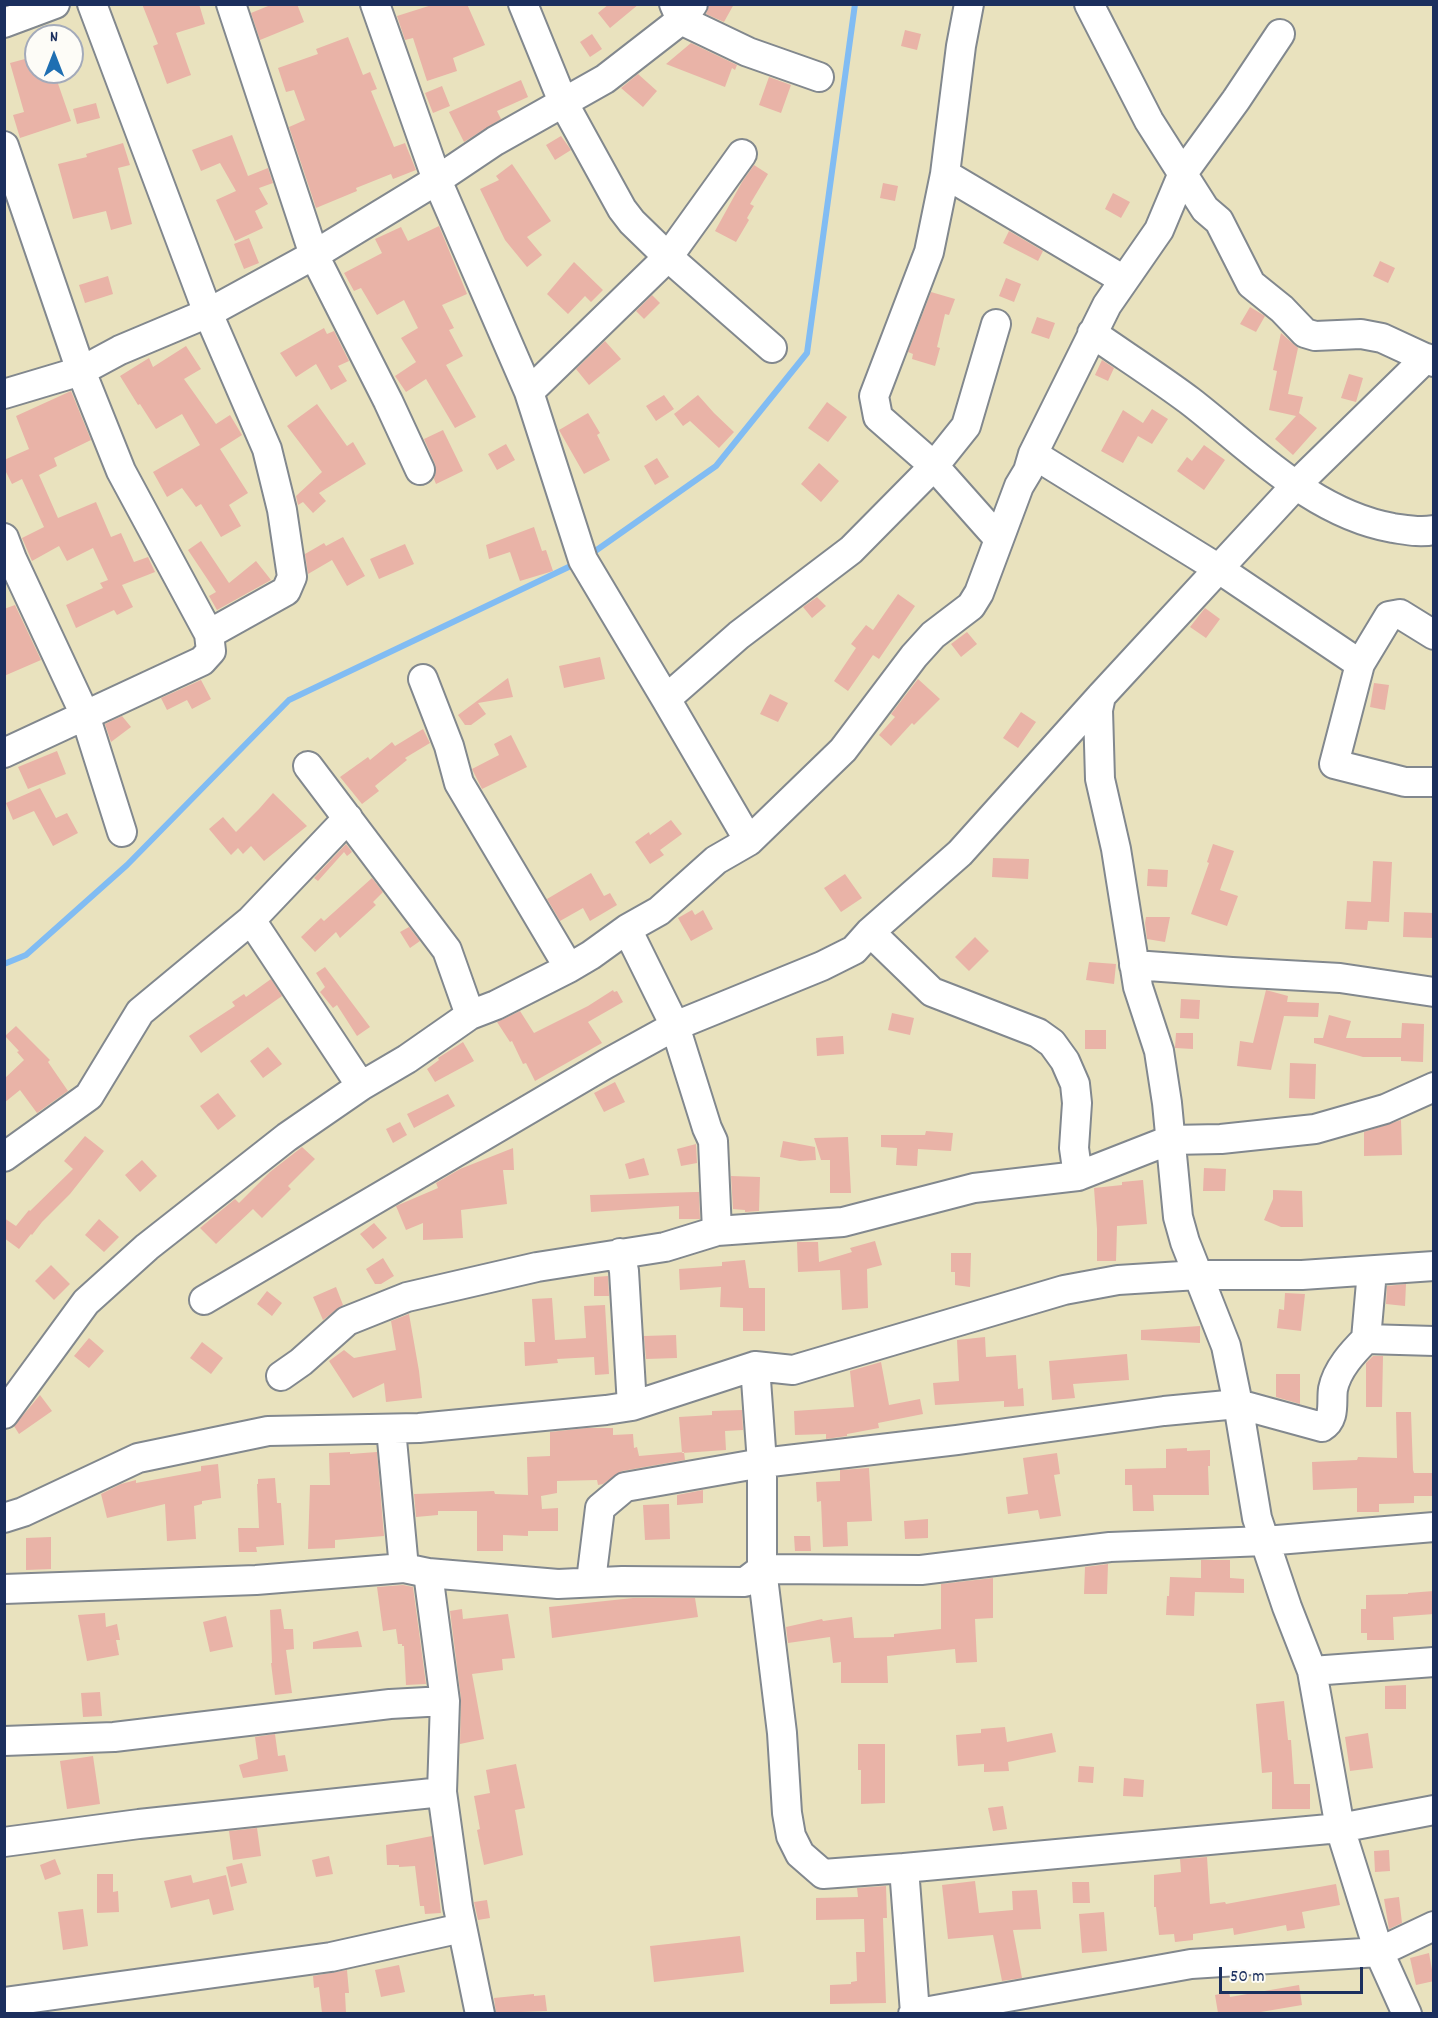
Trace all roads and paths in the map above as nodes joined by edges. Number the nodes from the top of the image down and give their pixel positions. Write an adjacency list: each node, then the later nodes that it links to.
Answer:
1 (55, 4): 9 (street)
2 (92, 4): 21 (street)
3 (231, 4): 18 (street)
4 (375, 4): 17 (street)
5 (523, 4): 12 (street)
6 (969, 4): 16 (street)
7 (1089, 4): 15 (street)
8 (683, 10): 11 (street); 12 (street)
9 (4, 23)
10 (1280, 34): 15 (street)
11 (819, 77)
12 (563, 102): 17 (street); 19 (street)
13 (4, 146): 26 (street)
14 (742, 154): 19 (street)
15 (1183, 173): 20 (street); 25 (street)
16 (945, 174): 20 (street); 30 (street)
17 (437, 180): 18 (street); 27 (street)
18 (314, 255): 21 (street); 31 (street)
19 (668, 257): 24 (street); 27 (street)
20 (1124, 280): 23 (street)
21 (208, 313): 26 (street); 37 (street)
22 (996, 324): 30 (street)
23 (1092, 333): 29 (street); 32 (street)
24 (772, 348)
25 (1430, 360): 32 (street)
26 (81, 370): 28 (street); 37 (street)
27 (529, 392): 42 (street)
28 (4, 394)
29 (1033, 454): 35 (street); 36 (street)
30 (934, 466): 35 (street); 42 (street)
31 (420, 470)
32 (1296, 485): 33 (street); 36 (street)
33 (1434, 530)
34 (4, 538): 43 (street)
35 (998, 538): 49 (street)
36 (1219, 569): 39 (street); 41 (street)
37 (208, 634): 43 (street)
38 (1434, 635): 39 (street)
39 (1360, 664): 46 (street)
40 (423, 679): 54 (street)
41 (1101, 696): 52 (street); 53 (street)
42 (666, 699): 49 (street)
43 (84, 715): 44 (street); 48 (street)
44 (4, 753)
45 (308, 766): 47 (street)
46 (1434, 782)
47 (348, 818): 50 (street); 56 (street)
48 (122, 832)
49 (749, 841): 51 (street)
50 (251, 920): 58 (street); 61 (street)
51 (627, 929): 54 (street); 57 (street)
52 (870, 932): 57 (street); 62 (street)
53 (1134, 964): 55 (street); 60 (street)
54 (569, 968): 56 (street)
55 (1434, 992)
56 (470, 1015): 58 (street)
57 (675, 1026): 63 (street); 68 (street)
58 (362, 1086): 75 (street)
59 (1434, 1088): 60 (street)
60 (1170, 1140): 62 (street); 67 (street)
61 (4, 1157)
62 (1078, 1176): 63 (street)
63 (717, 1232): 64 (street)
64 (620, 1253): 72 (street); 74 (street)
65 (1434, 1266): 66 (street)
66 (1372, 1271): 67 (street); 69 (street)
67 (1198, 1275): 71 (street); 73 (street)
68 (204, 1300)
69 (1366, 1339): 70 (street); 73 (street)
70 (1434, 1341)
71 (755, 1366): 74 (street); 77 (street)
72 (282, 1376)
73 (1238, 1404): 77 (street); 80 (street)
74 (632, 1406): 76 (street)
75 (4, 1414)
76 (391, 1429): 78 (street); 82 (street)
77 (762, 1463): 81 (street); 83 (street)
78 (4, 1518)
79 (1434, 1527): 80 (street)
80 (1265, 1541): 81 (street); 86 (street)
81 (762, 1569): 83 (street); 93 (street)
82 (416, 1571): 83 (street); 84 (street); 87 (street)
83 (591, 1581)
84 (4, 1589)
85 (1434, 1662): 86 (street)
86 (1312, 1671): 91 (street)
87 (445, 1701): 88 (street); 89 (street)
88 (4, 1741)
89 (442, 1792): 92 (street); 95 (street)
90 (1434, 1810): 91 (street)
91 (1340, 1828): 93 (street); 96 (street)
92 (4, 1842)
93 (904, 1868): 99 (street)
94 (1434, 1926): 96 (street)
95 (462, 1928): 97 (street); 98 (street)
96 (1379, 1952): 99 (street); 100 (street)
97 (4, 2002)
98 (480, 2013)
99 (914, 2013)
100 (1407, 2013)

